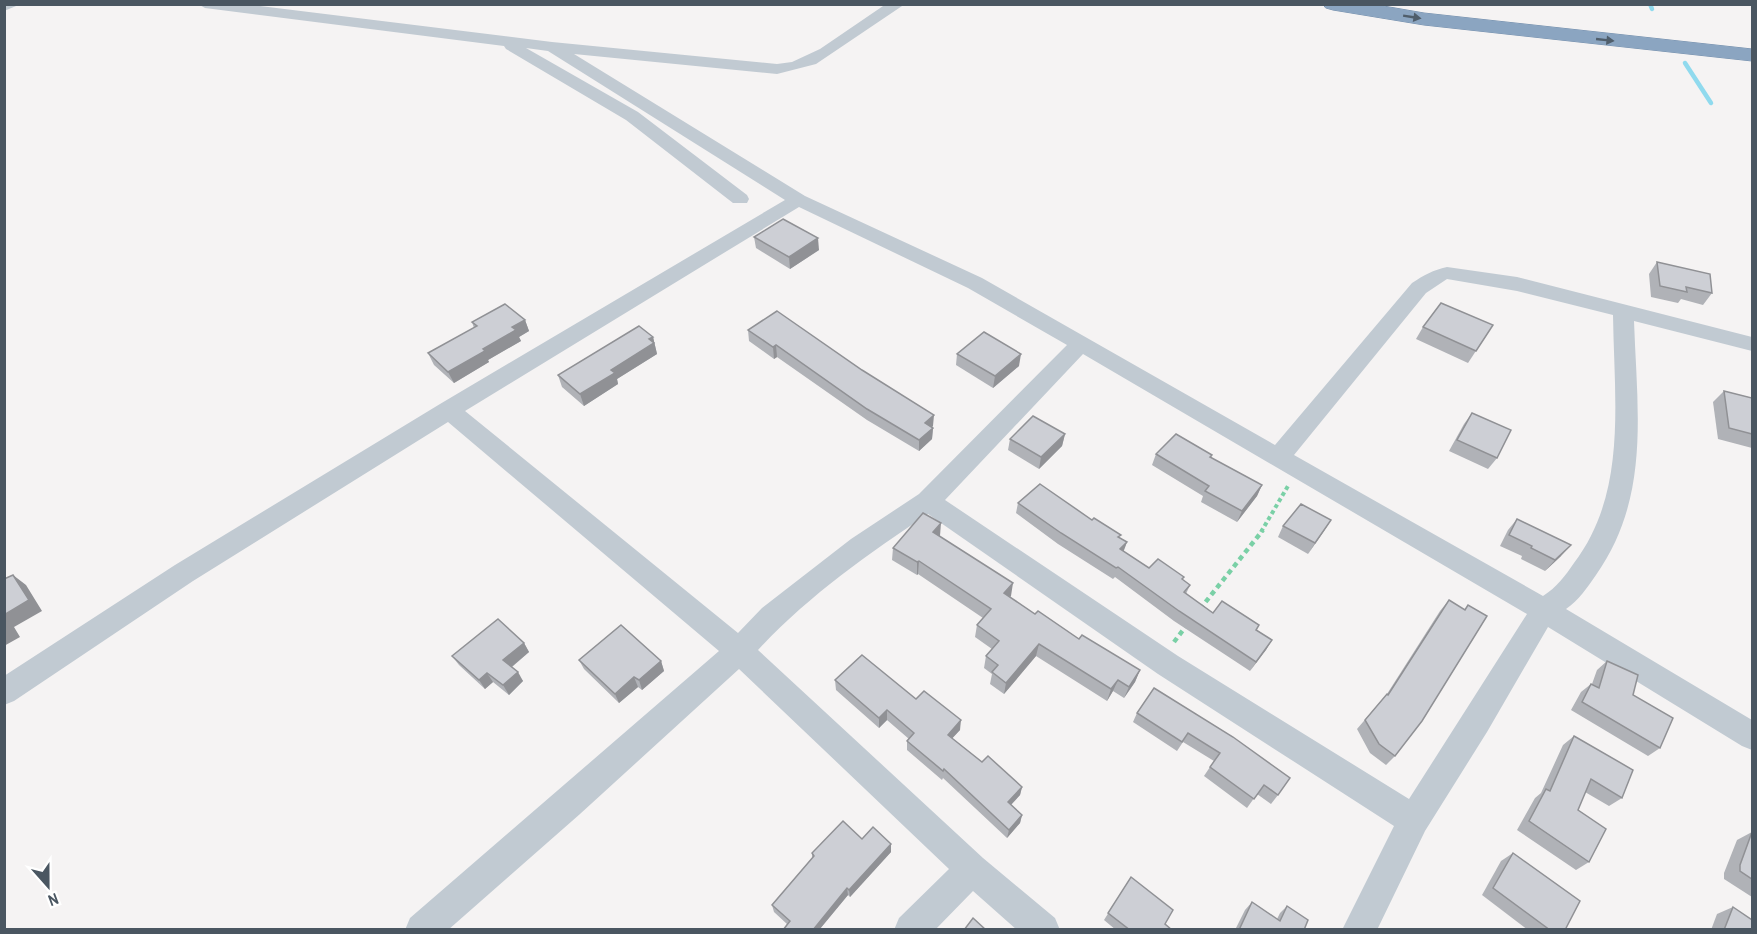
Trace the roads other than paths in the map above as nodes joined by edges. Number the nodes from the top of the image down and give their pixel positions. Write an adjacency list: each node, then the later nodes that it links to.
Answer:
1 (14, 4): 5 (street)
2 (205, 4): 6 (street)
3 (898, 4): 7 (street)
4 (1333, 4): 8 (highway, one-way to 8)
5 (4, 7)
6 (501, 40): 7 (street); 10 (street)
7 (552, 47): 9 (street)
8 (1752, 55)
9 (638, 99): 10 (street); 11 (street)
10 (613, 104): 12 (street)
11 (753, 172): 12 (street); 13 (street)
12 (740, 199): 14 (street)
13 (798, 200): 14 (street); 16 (street)
14 (737, 235): 18 (street)
15 (1623, 312): 17 (street); 19 (street); 21 (street)
16 (1081, 343): 19 (street); 20 (street)
17 (1752, 344)
18 (448, 410): 22 (street); 23 (street)
19 (1288, 463): 21 (street)
20 (928, 501): 22 (street); 25 (street)
21 (1544, 610): 24 (street); 25 (street)
22 (739, 651): 26 (street); 27 (street)
23 (4, 692)
24 (1752, 736)
25 (1414, 820): 30 (street)
26 (972, 869): 28 (street); 29 (street)
27 (422, 930)
28 (911, 930)
29 (1043, 930)
30 (1359, 930)

